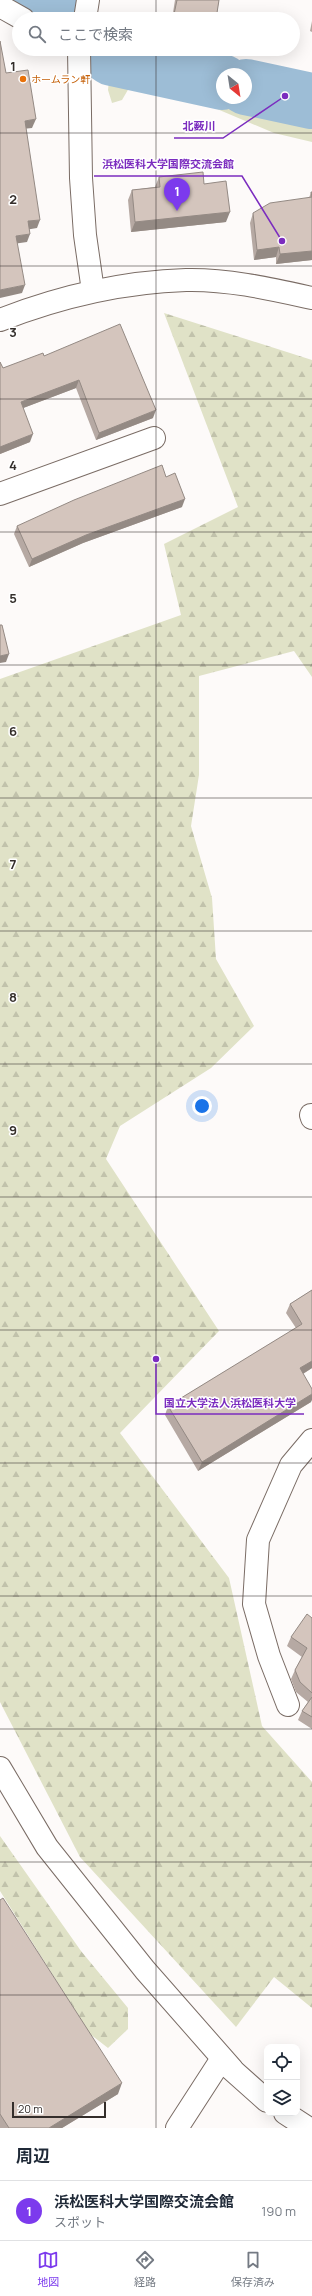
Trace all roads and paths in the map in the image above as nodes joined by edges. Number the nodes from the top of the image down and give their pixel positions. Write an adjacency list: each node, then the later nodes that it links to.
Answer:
1 (88, 0): 3 (street)
2 (0, 6): 4 (street)
3 (86, 12)
4 (12, 13)
5 (78, 56): 6 (street)
6 (93, 291): 7 (street); 8 (street)
7 (312, 298)
8 (0, 320)
9 (154, 438): 10 (street)
10 (0, 494)
11 (312, 1440): 12 (street)
12 (288, 1705)
13 (0, 1768): 14 (street)
14 (220, 2060): 15 (street); 17 (street)
15 (264, 2098)
16 (290, 2116): 18 (street)
17 (177, 2128)
18 (308, 2128)

